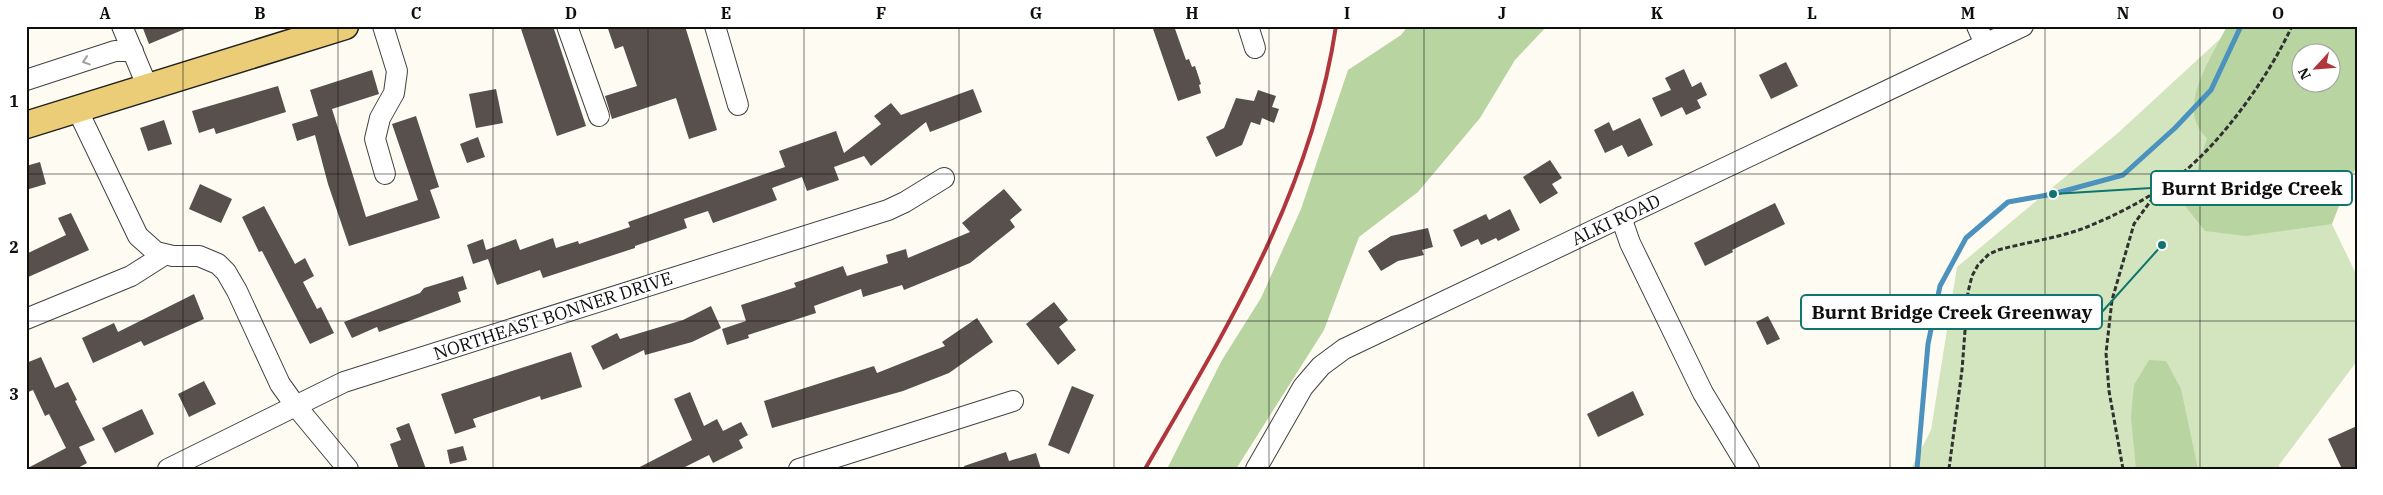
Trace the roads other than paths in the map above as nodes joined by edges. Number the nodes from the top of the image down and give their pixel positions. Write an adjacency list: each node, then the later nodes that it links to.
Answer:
1 (122, 26): 10 (street)
2 (345, 26): 12 (main road)
3 (383, 26): 17 (street)
4 (567, 26): 15 (street)
5 (715, 26): 13 (street)
6 (1248, 26): 9 (street)
7 (2023, 26): 8 (street, ALKI ROAD)
8 (1981, 35): 19 (street, ALKI ROAD)
9 (1255, 48)
10 (133, 52): 11 (street, one-way to 11); 12 (street)
11 (26, 80)
12 (148, 88): 14 (main road)
13 (738, 105)
14 (77, 110): 16 (main road); 20 (street)
15 (599, 116)
16 (26, 125)
17 (385, 174)
18 (944, 178): 23 (street, NORTHEAST BONNER DRIVE)
19 (1621, 217): 28 (street, ALKI ROAD); 29 (street)
20 (164, 255): 21 (street); 23 (street)
21 (26, 319)
22 (1013, 401): 24 (street)
23 (295, 405): 25 (street, NORTHEAST BONNER DRIVE); 26 (street)
24 (850, 462): 27 (street)
25 (168, 469)
26 (348, 469)
27 (800, 469)
28 (1256, 469)
29 (1749, 469)

